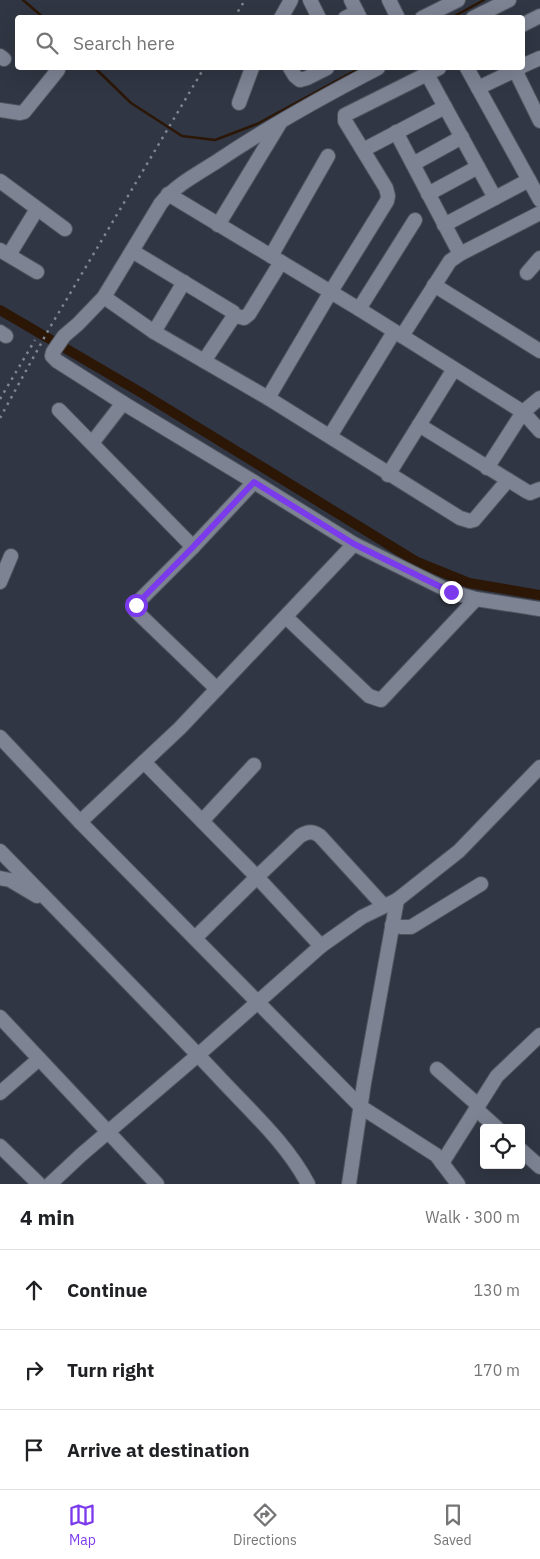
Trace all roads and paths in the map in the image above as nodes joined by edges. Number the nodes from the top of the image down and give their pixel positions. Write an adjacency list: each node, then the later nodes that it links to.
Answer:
1 (291, 0): 7 (street)
2 (310, 0): 8 (street)
3 (389, 0): 9 (street)
4 (458, 0): 6 (street)
5 (509, 0): 10 (street)
6 (439, 10)
7 (283, 15)
8 (318, 15)
9 (396, 15)
10 (479, 15)
11 (540, 16): 12 (street)
12 (525, 24)
13 (540, 58): 14 (street)
14 (525, 65)
15 (58, 70): 27 (street)
16 (251, 70): 25 (street)
17 (291, 70): 18 (street)
18 (323, 70)
19 (374, 70): 29 (street)
20 (469, 70): 24 (street)
21 (515, 70): 24 (street)
22 (520, 70): 28 (street)
23 (433, 71): 26 (street); 32 (street)
24 (478, 88): 37 (street)
25 (239, 104)
26 (445, 107): 30 (street); 31 (street)
27 (0, 110)
28 (540, 121)
29 (280, 122): 38 (street); 44 (street)
30 (396, 132): 32 (street); 34 (street)
31 (462, 137): 34 (street); 35 (street)
32 (363, 150): 56 (street)
33 (328, 156): 51 (street)
34 (413, 164): 39 (street)
35 (478, 167): 39 (street); 40 (street)
36 (0, 182): 41 (street)
37 (536, 190): 40 (street)
38 (168, 194): 44 (street); 47 (street)
39 (428, 194): 45 (street)
40 (495, 198): 45 (street)
41 (37, 209): 46 (street); 48 (street)
42 (540, 213): 49 (street)
43 (415, 220): 58 (street)
44 (218, 225): 51 (street)
45 (444, 225): 49 (street)
46 (64, 229)
47 (132, 251): 54 (street); 57 (street)
48 (5, 252): 52 (street)
49 (460, 254): 55 (street)
50 (540, 258): 53 (street)
51 (276, 259): 56 (street); 59 (street)
52 (37, 272)
53 (527, 273)
54 (184, 282): 59 (street); 60 (street)
55 (434, 284): 61 (street); 62 (street)
56 (330, 293): 58 (street); 65 (street)
57 (104, 297): 60 (street); 67 (street)
58 (359, 309): 61 (street)
59 (233, 315): 63 (street)
60 (154, 332): 63 (street)
61 (398, 334): 64 (street); 72 (street)
62 (540, 351)
63 (204, 361): 65 (street)
64 (454, 369): 69 (street); 70 (street)
65 (268, 398): 72 (street)
66 (540, 398): 69 (street)
67 (123, 403): 73 (street); 77 (street)
68 (59, 410): 73 (street)
69 (523, 412): 71 (street); 74 (street)
70 (419, 425): 74 (street); 75 (street)
71 (540, 431)
72 (330, 436): 75 (street)
73 (92, 443): 80 (street)
74 (487, 468): 76 (street)
75 (388, 475): 76 (street)
76 (508, 480): 78 (street)
77 (254, 482): 79 (street); 80 (street)
78 (540, 488)
79 (354, 544): 83 (street); 85 (street)
80 (193, 547): 86 (street)
81 (11, 556): 82 (street)
82 (0, 582)
83 (476, 599): 84 (street); 85 (street)
84 (540, 609)
85 (286, 618): 86 (street)
86 (217, 689): 88 (street)
87 (0, 737): 92 (street)
88 (144, 762): 91 (street); 92 (street)
89 (254, 765): 91 (street)
90 (540, 768): 97 (street)
91 (202, 821): 94 (street)
92 (80, 822): 101 (street)
93 (0, 851): 98 (street)
94 (257, 877): 99 (street); 101 (street); 102 (street)
95 (0, 878): 98 (street)
96 (481, 884): 100 (street)
97 (397, 900): 99 (street); 100 (street)
98 (51, 904): 106 (street)
99 (384, 906): 102 (street)
100 (392, 925): 110 (street)
101 (195, 938): 103 (street)
102 (320, 946): 103 (street)
103 (257, 1003): 106 (street); 110 (street)
104 (0, 1017): 107 (street)
105 (538, 1042): 111 (street)
106 (198, 1055): 113 (street); 121 (street)
107 (39, 1058): 109 (street); 113 (street)
108 (437, 1069): 111 (street)
109 (0, 1093)
110 (361, 1106): 116 (street); 122 (street)
111 (477, 1107): 112 (street); 116 (street)
112 (493, 1124)
113 (109, 1131): 119 (street); 120 (street)
114 (0, 1146): 118 (street)
115 (525, 1154): 117 (street)
116 (442, 1163): 123 (street)
117 (540, 1167)
118 (39, 1184)
119 (50, 1184)
120 (158, 1184)
121 (308, 1184)
122 (349, 1184)
123 (458, 1184)

